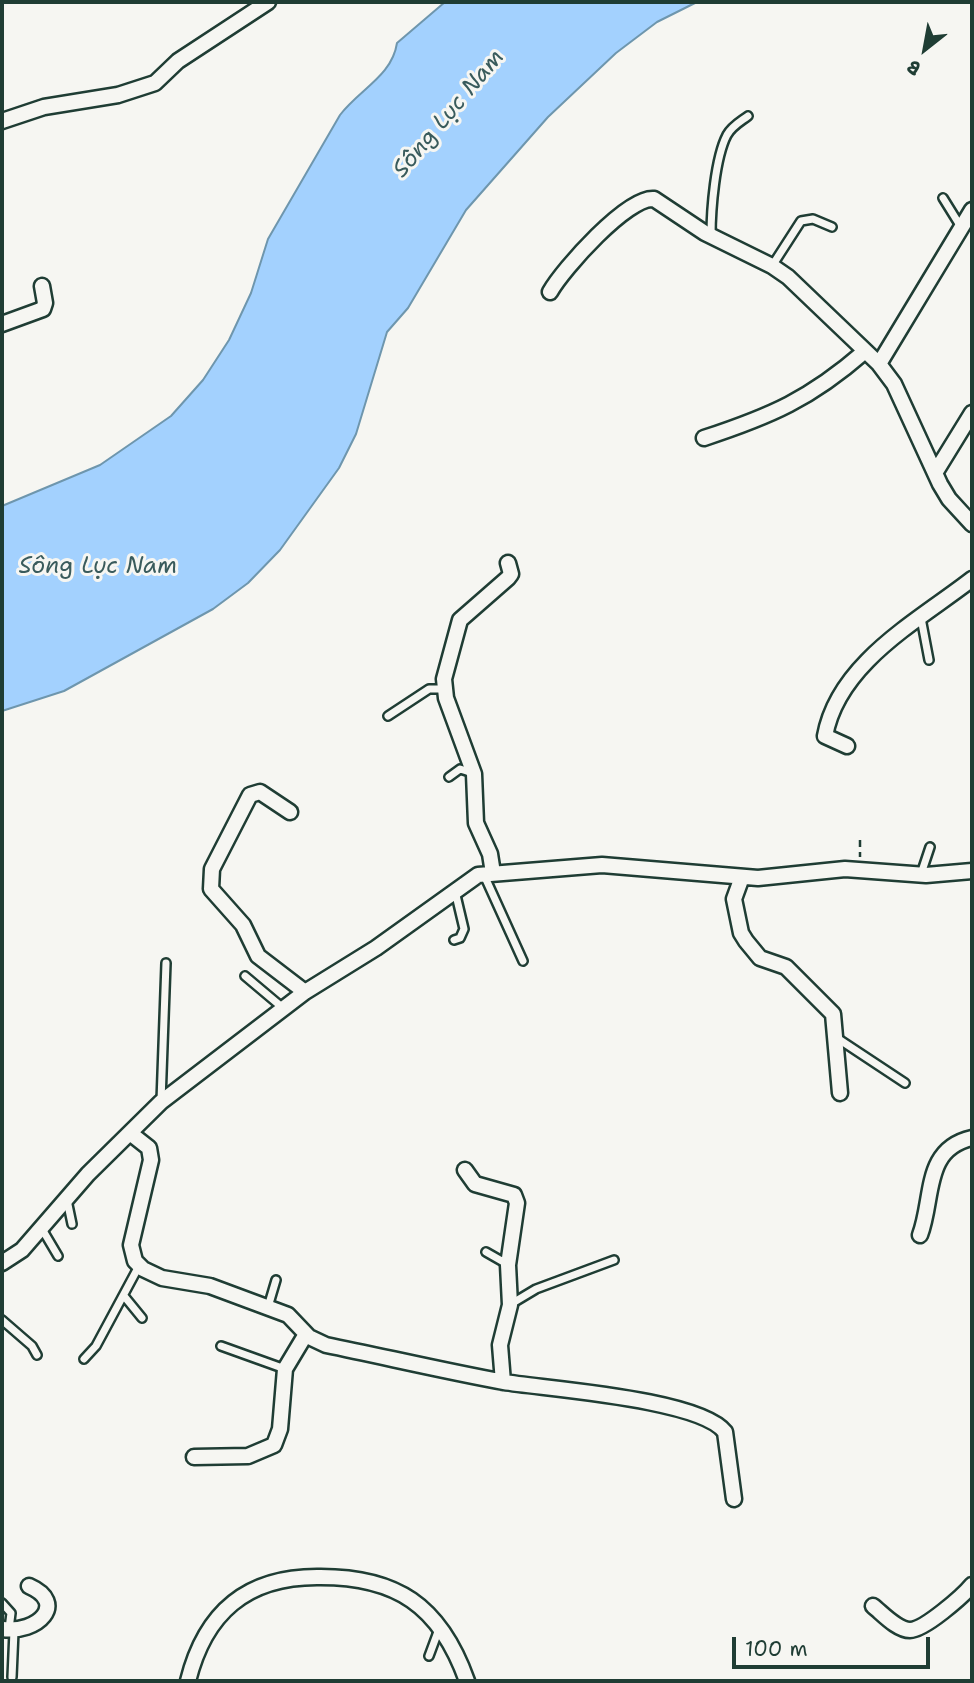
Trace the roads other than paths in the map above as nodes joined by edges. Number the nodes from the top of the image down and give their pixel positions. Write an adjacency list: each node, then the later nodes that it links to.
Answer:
1 (268, 2): 3 (street)
2 (748, 116): 8 (lane)
3 (2, 121)
4 (943, 198): 7 (lane)
5 (972, 210): 7 (street)
6 (832, 227): 9 (lane)
7 (961, 228): 14 (street)
8 (711, 237): 9 (street); 11 (street)
9 (772, 266): 13 (street)
10 (42, 285): 12 (street)
11 (550, 292)
12 (2, 324)
13 (864, 352): 14 (street); 16 (street)
14 (878, 364): 17 (street)
15 (972, 413): 17 (street)
16 (704, 438)
17 (935, 472): 18 (street)
18 (972, 524)
19 (508, 563): 23 (street)
20 (972, 579): 21 (street)
21 (921, 618): 22 (lane); 25 (street)
22 (929, 660)
23 (444, 689): 24 (lane); 26 (street)
24 (388, 716)
25 (847, 746)
26 (474, 774): 27 (lane); 31 (street)
27 (449, 777)
28 (290, 812): 39 (street)
29 (930, 847): 32 (lane)
30 (972, 871): 32 (street)
31 (488, 873): 33 (street); 34 (street); 36 (lane)
32 (921, 874): 33 (street)
33 (742, 877): 41 (street)
34 (455, 891): 35 (lane); 39 (street)
35 (454, 940)
36 (523, 961)
37 (166, 962): 44 (lane)
38 (245, 976): 40 (lane)
39 (305, 992): 40 (street)
40 (283, 1008): 44 (street)
41 (834, 1035): 42 (lane); 43 (street)
42 (905, 1083)
43 (840, 1093)
44 (161, 1102): 45 (street)
45 (130, 1133): 48 (street); 56 (street)
46 (972, 1138): 51 (street)
47 (466, 1170): 57 (street)
48 (67, 1199): 49 (lane); 50 (street)
49 (72, 1224)
50 (42, 1229): 53 (lane); 55 (street)
51 (920, 1235)
52 (486, 1252): 57 (lane)
53 (58, 1256)
54 (614, 1260): 60 (lane)
55 (2, 1264)
56 (139, 1265): 59 (lane); 61 (street)
57 (508, 1265): 60 (street)
58 (276, 1280): 61 (lane)
59 (124, 1296): 62 (lane); 67 (lane)
60 (510, 1304): 69 (street)
61 (268, 1307): 64 (street)
62 (142, 1318)
63 (2, 1320): 66 (lane)
64 (306, 1334): 68 (street); 69 (street)
65 (221, 1346): 68 (lane)
66 (37, 1355)
67 (84, 1359)
68 (285, 1369): 70 (street)
69 (503, 1382): 71 (street)
70 (194, 1457)
71 (734, 1499)
72 (972, 1585): 75 (street)
73 (29, 1586): 77 (street)
74 (2, 1602): 77 (lane)
75 (873, 1606)
76 (440, 1628): 78 (lane); 80 (street); 81 (street)
77 (8, 1630): 79 (lane)
78 (429, 1656)
79 (12, 1677)
80 (188, 1681)
81 (467, 1681)

